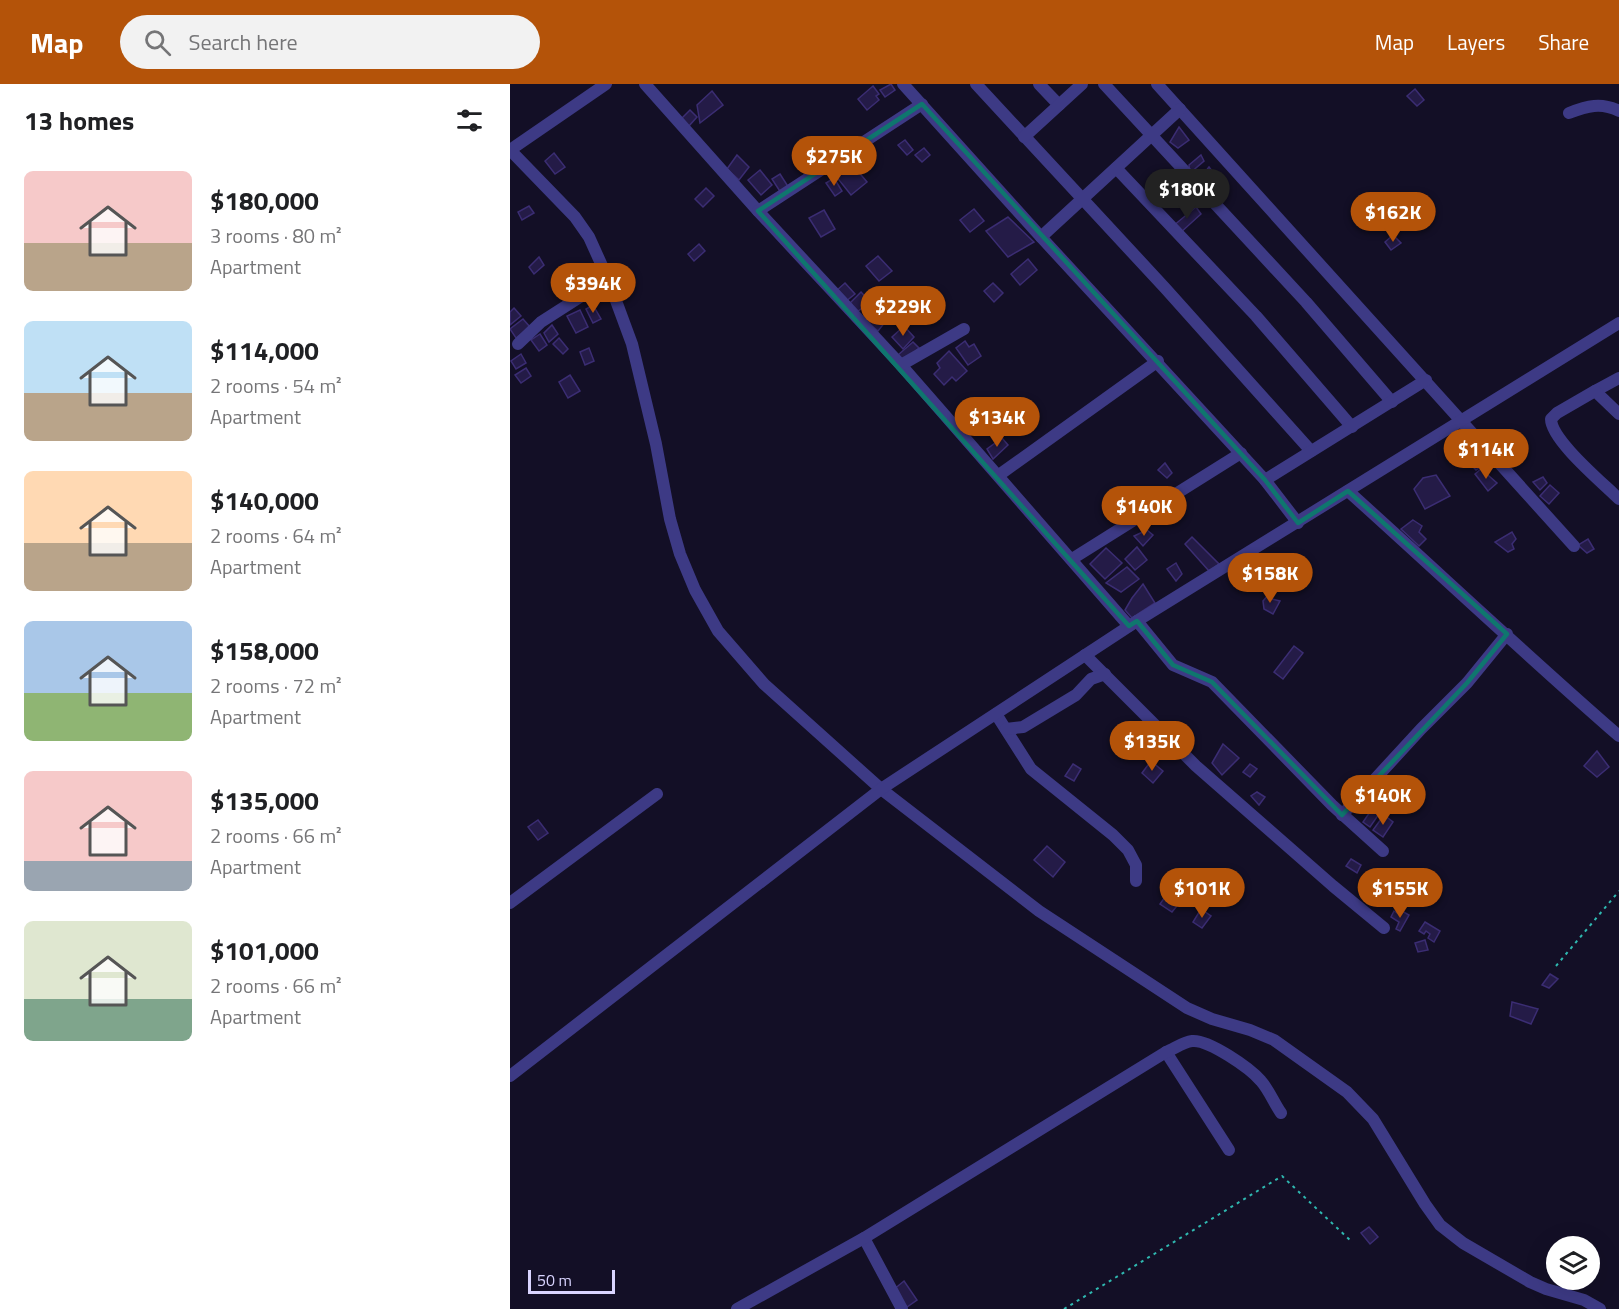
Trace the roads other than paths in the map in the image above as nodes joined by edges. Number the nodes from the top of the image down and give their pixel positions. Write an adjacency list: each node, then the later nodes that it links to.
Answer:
1 (606, 84): 16 (street)
2 (645, 84): 19 (street)
3 (903, 84): 9 (street)
4 (976, 84): 15 (street)
5 (1039, 84): 10 (street)
6 (1082, 84): 10 (street)
7 (1104, 84): 14 (street)
8 (1157, 84): 11 (street)
9 (922, 104): 19 (street); 20 (street)
10 (1059, 105): 15 (street)
11 (1180, 109): 14 (street); 28 (street)
12 (1619, 111): 13 (street)
13 (1569, 113)
14 (1151, 134): 17 (street); 30 (street)
15 (1024, 137): 18 (street)
16 (510, 150): 21 (street)
17 (1116, 168): 18 (street); 33 (street)
18 (1082, 200): 20 (street); 34 (street)
19 (758, 211): 26 (street)
20 (1041, 237): 25 (street)
21 (608, 279): 24 (street); 50 (street)
22 (1619, 323): 32 (street)
23 (964, 329): 26 (street)
24 (518, 344)
25 (1158, 362): 35 (street); 36 (street)
26 (901, 365): 36 (street)
27 (1619, 378): 29 (street)
28 (1426, 380): 30 (street); 32 (street)
29 (1595, 391): 31 (street); 39 (street)
30 (1392, 402): 33 (street)
31 (1619, 414)
32 (1461, 421): 38 (street); 41 (street)
33 (1352, 427): 34 (street)
34 (1311, 451): 37 (street)
35 (1241, 453): 37 (street); 42 (street)
36 (999, 475): 42 (street)
37 (1265, 480): 40 (street)
38 (1348, 491): 40 (street); 44 (street)
39 (1619, 499)
40 (1298, 522): 43 (street)
41 (1574, 546)
42 (1072, 559): 43 (street)
43 (1133, 623): 45 (street); 52 (street)
44 (1507, 634): 49 (street); 52 (street)
45 (1085, 655): 46 (street); 47 (street)
46 (1104, 674): 48 (street); 56 (street)
47 (996, 714): 48 (street); 50 (street)
48 (1006, 729): 54 (street)
49 (1619, 736)
50 (881, 789): 58 (street); 64 (street)
51 (657, 794): 55 (street)
52 (1342, 815): 53 (street)
53 (1383, 851)
54 (1136, 881)
55 (510, 903)
56 (1384, 928)
57 (1166, 1053): 59 (street); 60 (street); 61 (street)
58 (510, 1076)
59 (1281, 1113)
60 (1229, 1150)
61 (864, 1238): 62 (street); 63 (street)
62 (737, 1309)
63 (902, 1309)
64 (1600, 1309)

